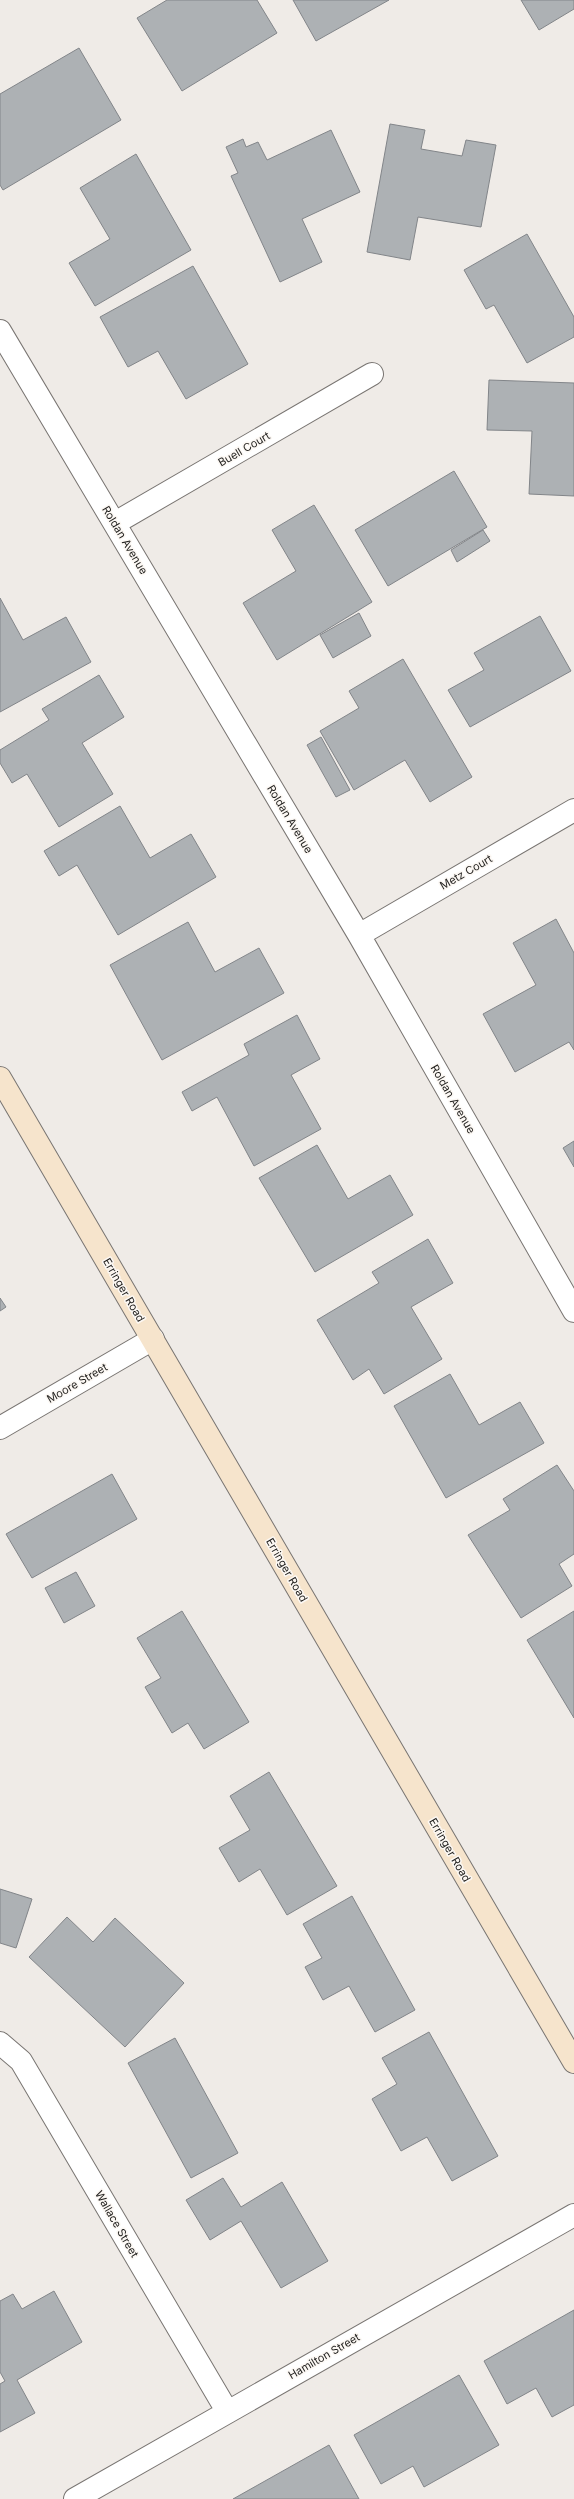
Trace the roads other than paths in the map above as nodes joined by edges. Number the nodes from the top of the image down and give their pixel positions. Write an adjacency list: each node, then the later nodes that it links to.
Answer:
1 (0, 331): 3 (street, Roldan Avenue)
2 (372, 374): 3 (street, Buell Court)
3 (115, 523): 5 (street, Roldan Avenue)
4 (574, 810): 5 (street, Metz Court)
5 (359, 935): 7 (street, Roldan Avenue)
6 (0, 1078): 8 (main road, Erringer Road)
7 (574, 1311)
8 (153, 1339): 9 (street, Moore Street); 11 (main road, Erringer Road)
9 (0, 1428)
10 (0, 2043): 13 (street, Wallace Street)
11 (574, 2062)
12 (574, 2215): 13 (street, Hamilton Street)
13 (227, 2411): 14 (street, Hamilton Street)
14 (75, 2499)

